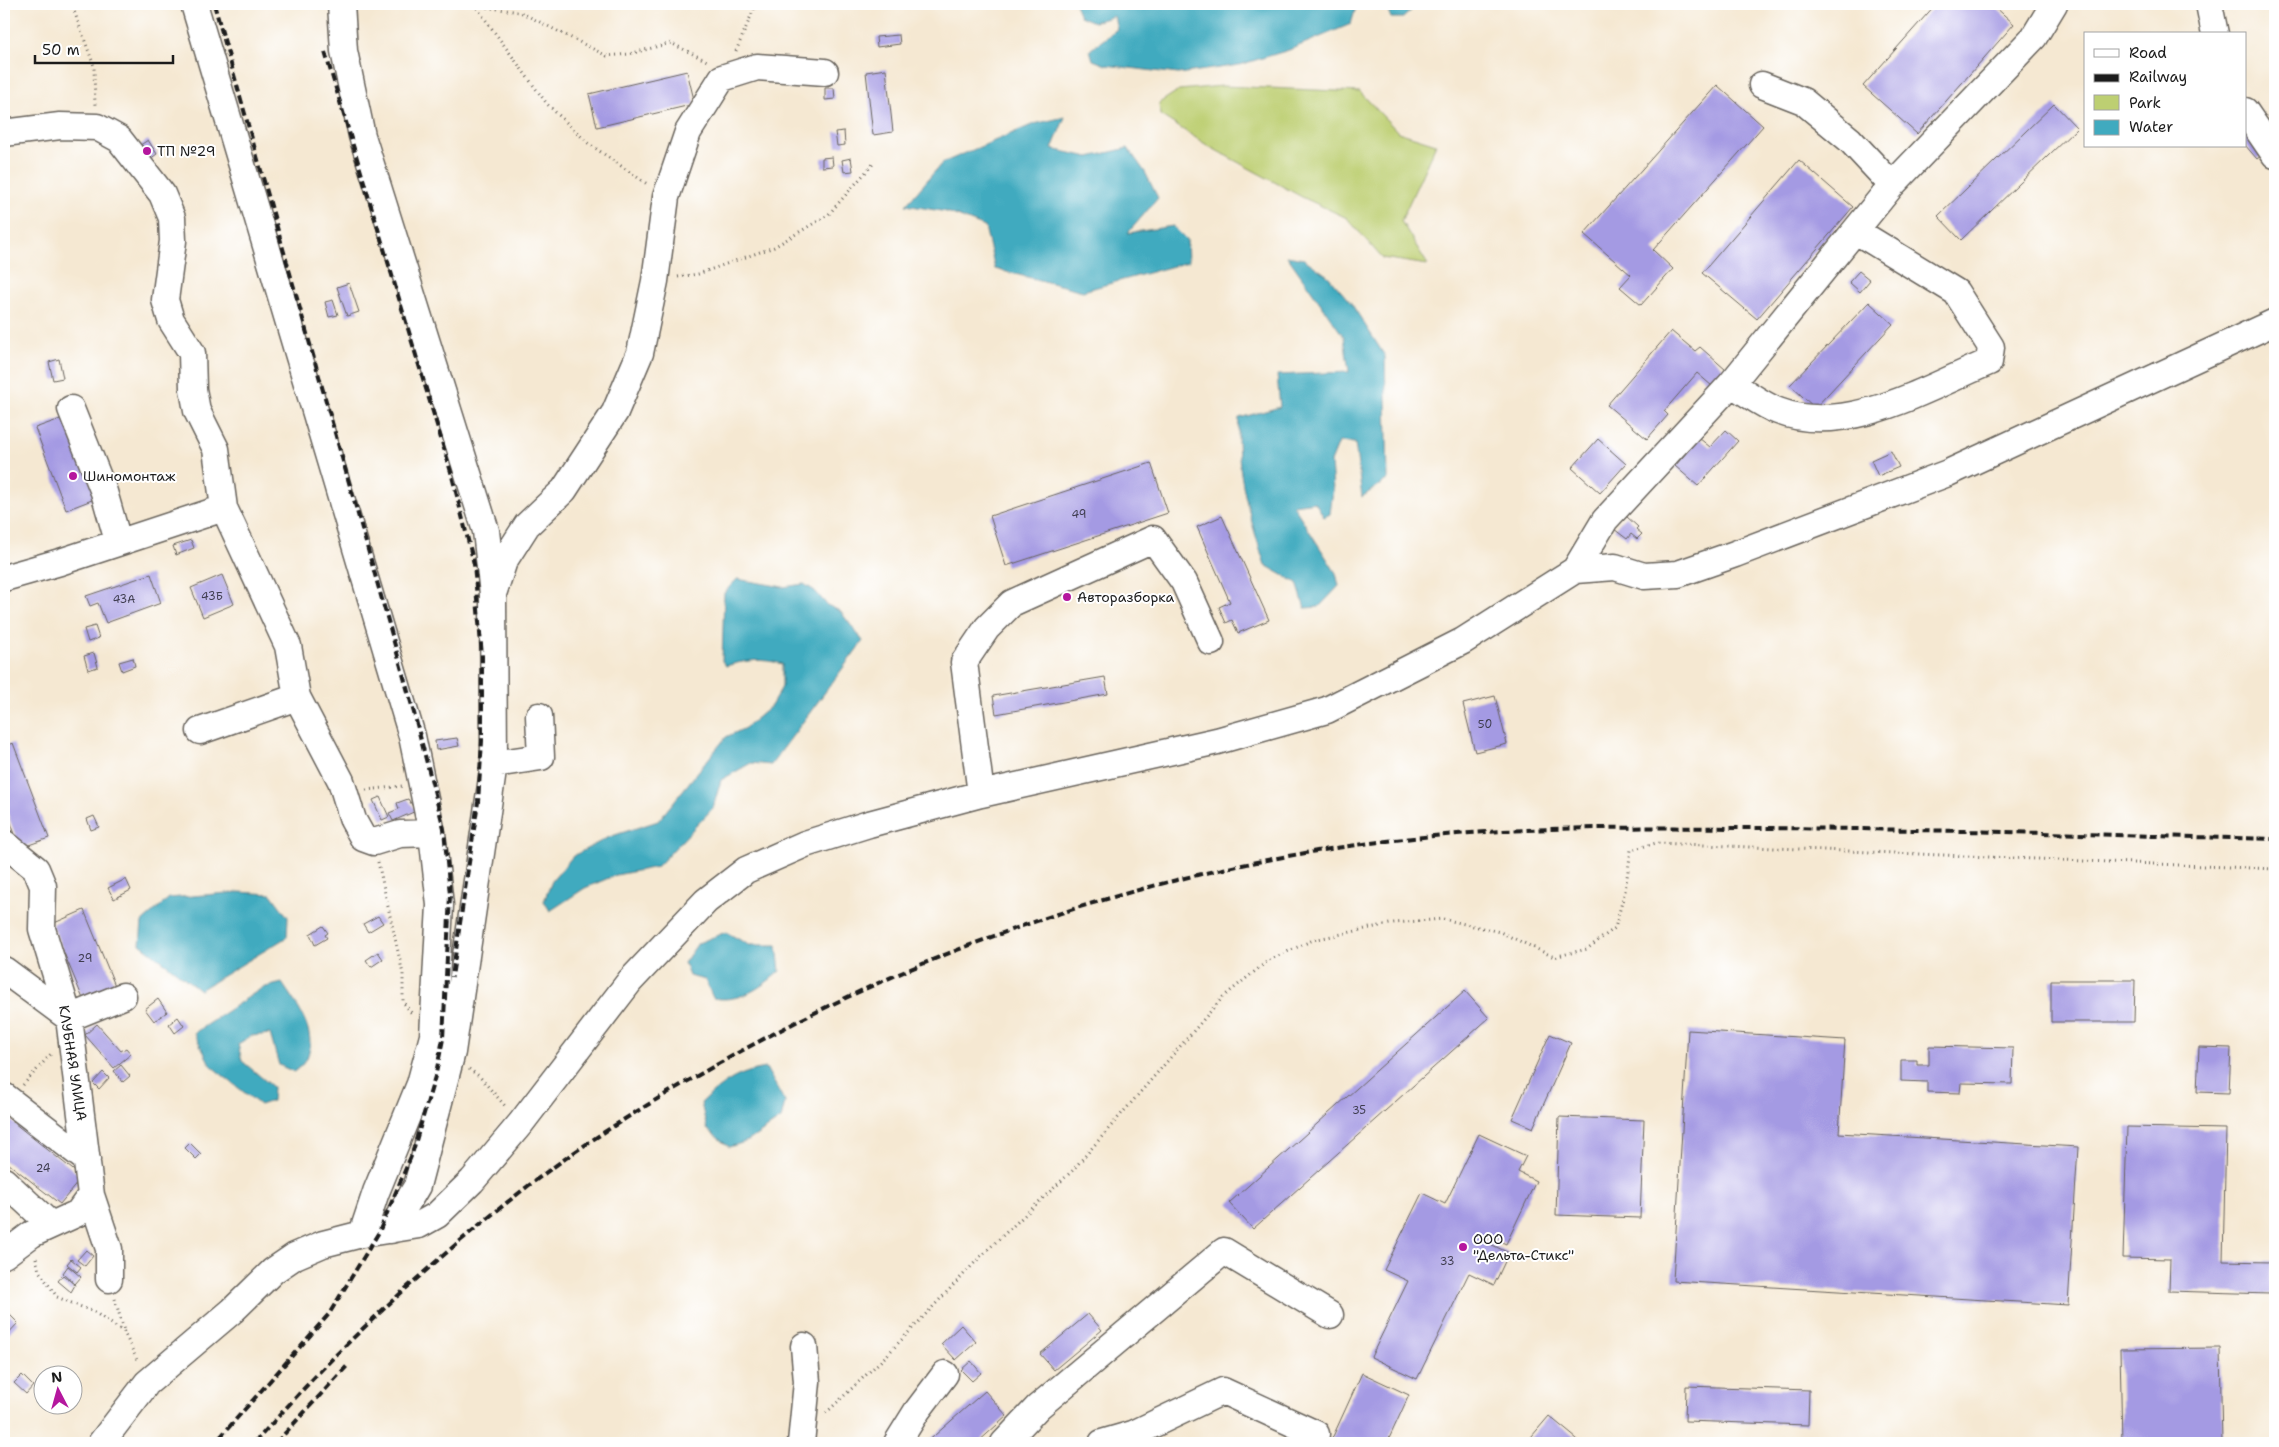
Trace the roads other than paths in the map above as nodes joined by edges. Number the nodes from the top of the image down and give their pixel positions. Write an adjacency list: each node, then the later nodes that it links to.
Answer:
1 (194, 4): 27 (street)
2 (342, 4): 20 (street)
3 (2054, 4): 11 (street)
4 (2209, 4): 5 (street)
5 (2216, 32)
6 (825, 72): 20 (street)
7 (1762, 85): 11 (street)
8 (2246, 112): 10 (street)
9 (4, 133): 16 (street)
10 (2275, 155)
11 (1892, 185): 12 (street)
12 (1856, 232): 14 (street); 14 (street)
13 (2275, 322): 18 (street)
14 (1731, 384): 18 (street)
15 (72, 410): 17 (street)
16 (224, 508): 17 (street); 22 (street)
17 (118, 542): 19 (street)
18 (1575, 570): 26 (street)
19 (4, 578)
20 (492, 594): 25 (street)
21 (1211, 642): 26 (street)
22 (297, 697): 24 (street); 27 (street)
23 (539, 716): 25 (street)
24 (200, 731)
25 (494, 764): 37 (street)
26 (981, 794): 37 (street)
27 (432, 833): 38 (street)
28 (4, 843): 31 (street, КЛУБНАЯ УЛИЦА)
29 (4, 970): 31 (street)
30 (123, 996): 31 (street)
31 (70, 1026): 33 (street, КЛУБНАЯ УЛИЦА)
32 (7, 1099): 33 (street)
33 (87, 1160): 35 (street, КЛУБНАЯ УЛИЦА)
34 (4, 1181): 36 (street)
35 (91, 1195): 36 (street); 40 (street, КЛУБНАЯ УЛИЦА)
36 (41, 1229): 39 (street)
37 (391, 1230): 38 (street)
38 (362, 1234): 44 (street)
39 (4, 1255)
40 (109, 1280)
41 (1330, 1315): 47 (street)
42 (804, 1346): 45 (street)
43 (945, 1374): 46 (street)
44 (101, 1443)
45 (800, 1443)
46 (896, 1443)
47 (1004, 1443)
48 (1102, 1443): 49 (street)
49 (1312, 1443)

